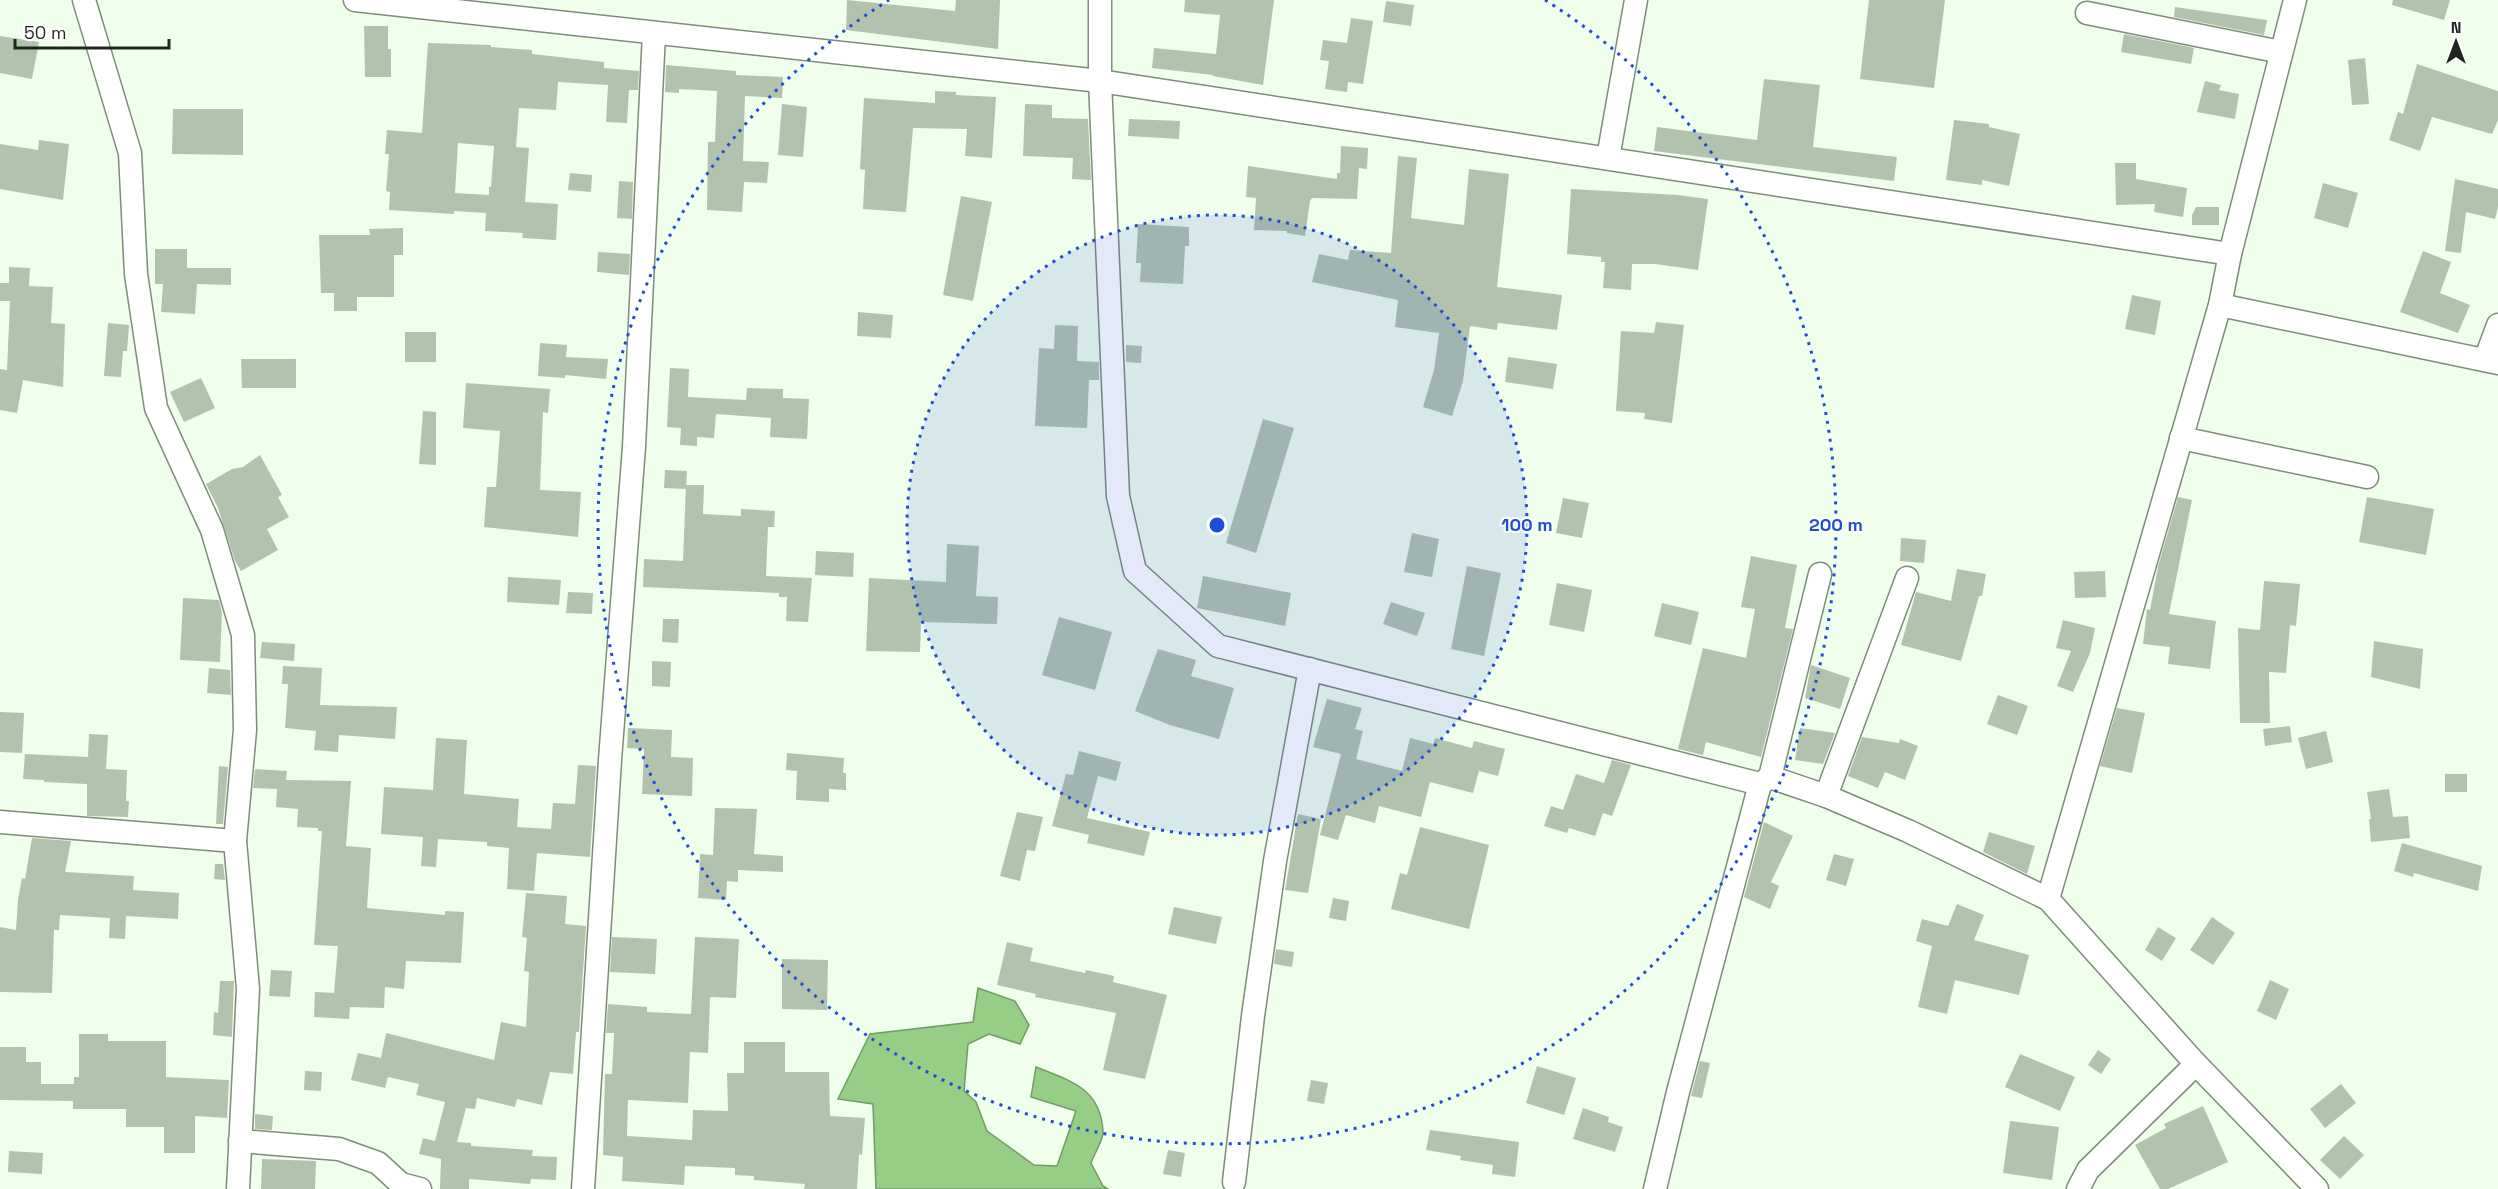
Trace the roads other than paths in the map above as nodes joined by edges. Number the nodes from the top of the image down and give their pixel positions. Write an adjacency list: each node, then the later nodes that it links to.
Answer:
1 (84, 0): 23 (street)
2 (355, 0): 7 (street)
3 (1100, 0): 9 (street)
4 (1636, 0): 10 (street)
5 (2295, 0): 8 (street)
6 (2087, 13): 8 (street)
7 (654, 33): 9 (street); 30 (street)
8 (2281, 52): 11 (street)
9 (1100, 81): 10 (street); 19 (street)
10 (1608, 158): 11 (street)
11 (2230, 254): 12 (street)
12 (2220, 304): 14 (street); 15 (street)
13 (2498, 325): 14 (street)
14 (2491, 361)
15 (2181, 438): 16 (street); 24 (street)
16 (2367, 477)
17 (1820, 574): 20 (street)
18 (1907, 578): 21 (street)
19 (1310, 669): 20 (street); 27 (street)
20 (1765, 781): 21 (street); 31 (street)
21 (1826, 796): 24 (street)
22 (0, 822): 23 (street)
23 (235, 841): 26 (street)
24 (2048, 899): 25 (street)
25 (2196, 1064): 32 (street); 33 (street)
26 (240, 1141): 28 (street); 29 (street)
27 (1234, 1182)
28 (238, 1189)
29 (420, 1189)
30 (583, 1189)
31 (1655, 1189)
32 (2078, 1189)
33 (2317, 1189)

